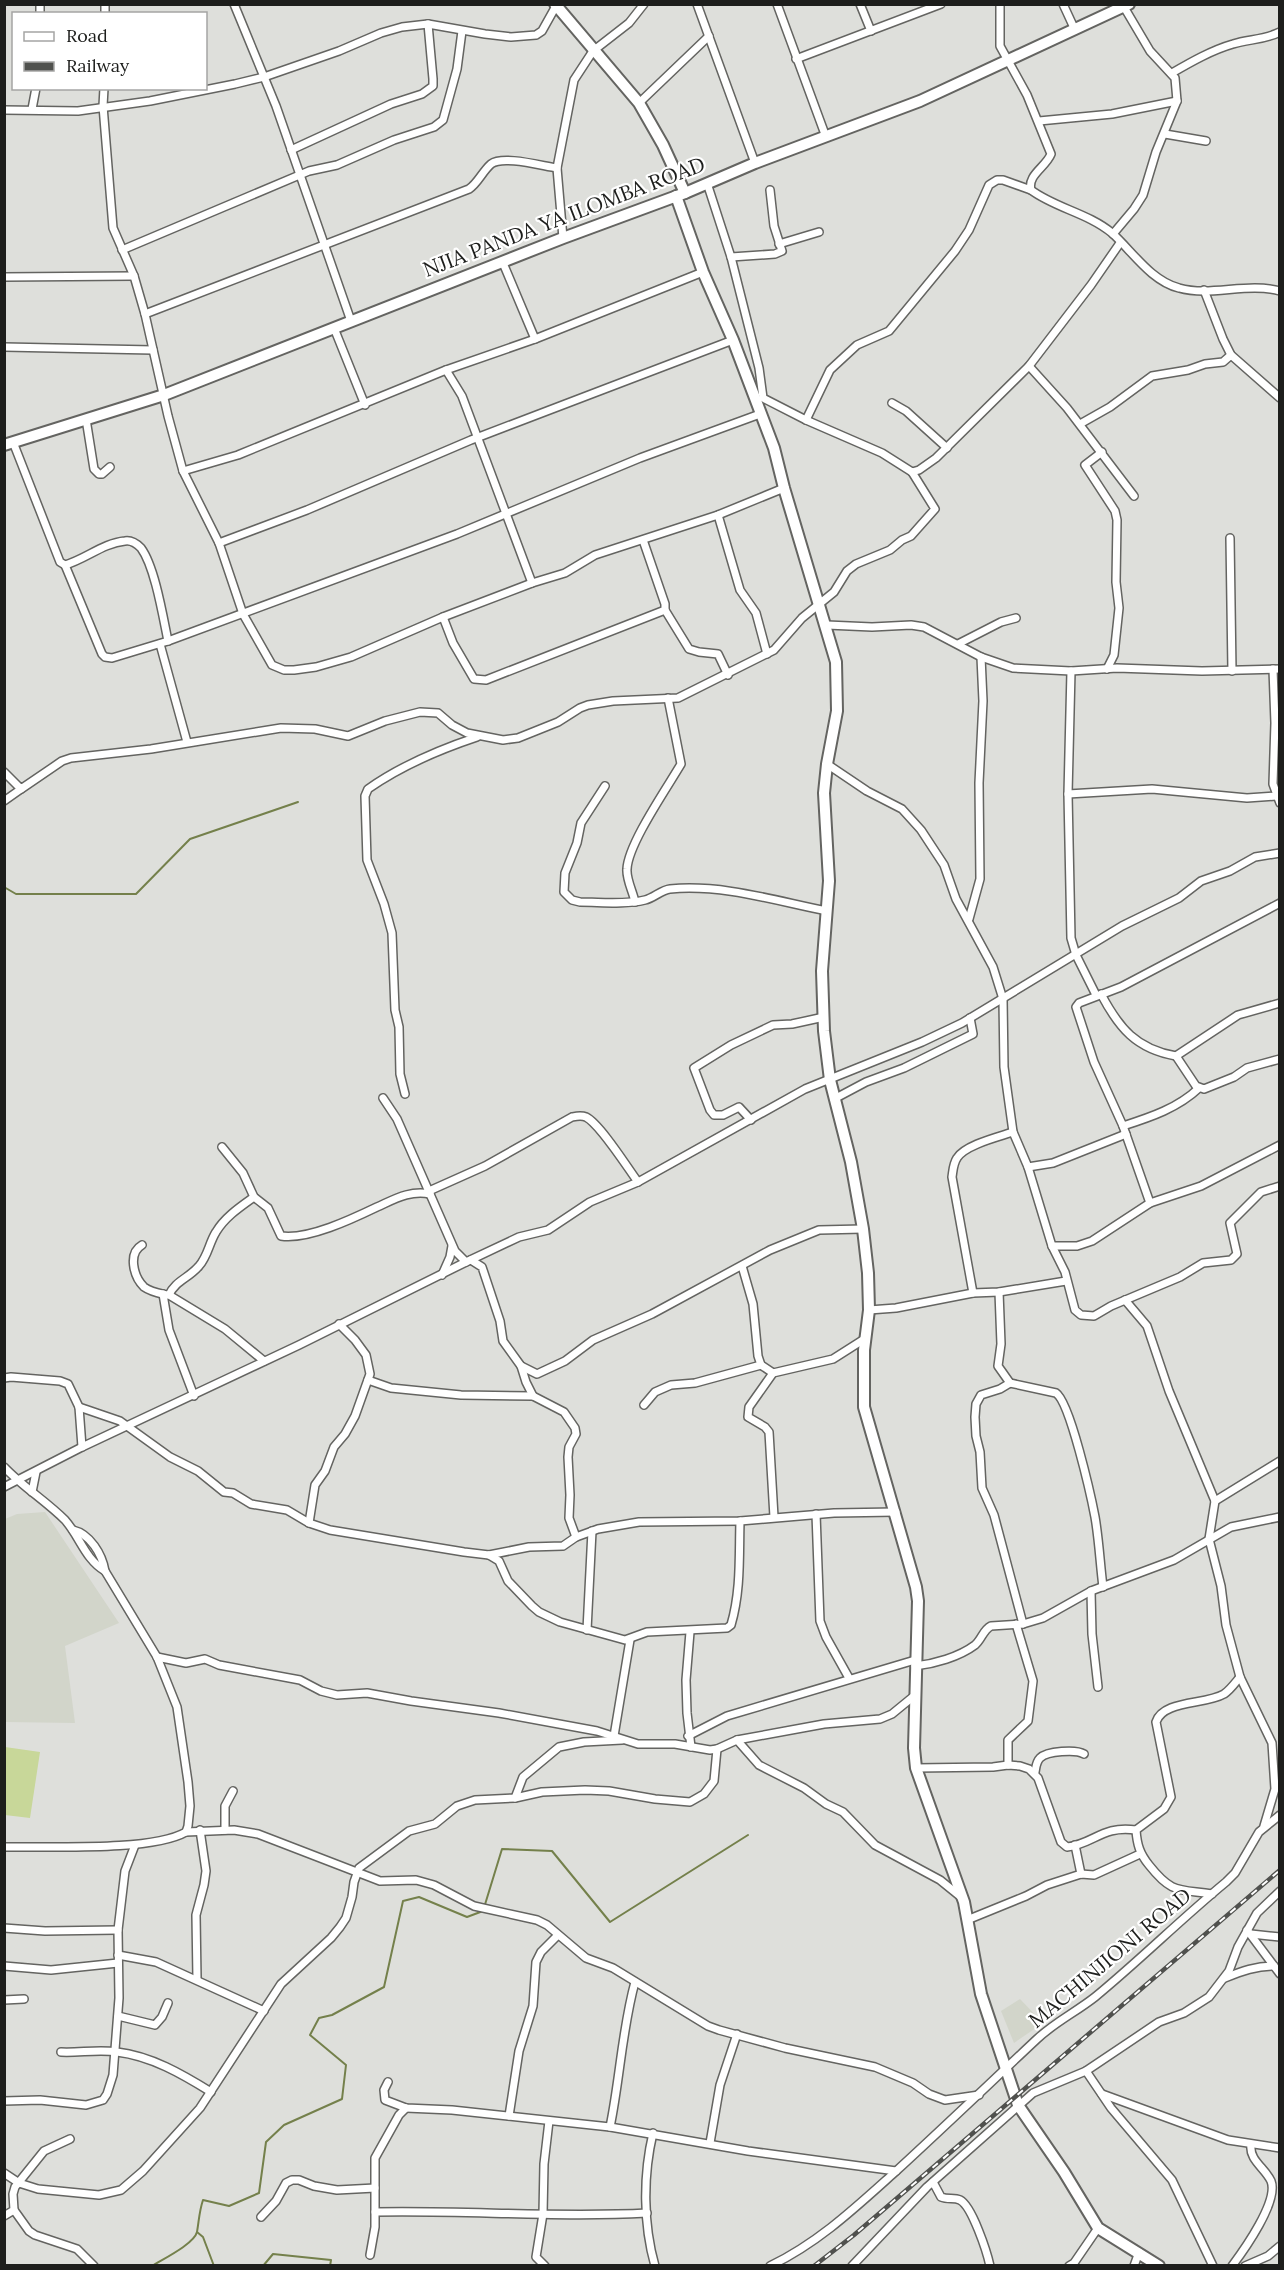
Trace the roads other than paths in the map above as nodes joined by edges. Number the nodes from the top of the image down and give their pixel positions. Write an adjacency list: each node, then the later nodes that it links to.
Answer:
1 (234, 4): 21 (street)
2 (644, 4): 17 (street)
3 (697, 4): 16 (street)
4 (777, 4): 18 (street)
5 (860, 4): 14 (street)
6 (941, 4): 14 (street)
7 (1000, 4): 19 (street)
8 (1063, 4): 12 (street)
9 (555, 5): 13 (street); 17 (street)
10 (1127, 6): 12 (street, NJIA PANDA YA ILOMBA ROAD); 20 (street)
11 (428, 24): 13 (street); 21 (street); 35 (street)
12 (1075, 30): 19 (street, NJIA PANDA YA ILOMBA ROAD)
13 (462, 31): 38 (street)
14 (871, 31): 18 (street)
15 (1280, 32): 20 (street)
16 (709, 36): 27 (street); 36 (street)
17 (592, 51): 27 (street); 37 (street)
18 (796, 59): 33 (street)
19 (1008, 59): 31 (street); 33 (street, NJIA PANDA YA ILOMBA ROAD)
20 (1172, 73): 26 (street)
21 (264, 77): 22 (street); 35 (street)
22 (207, 89)
23 (36, 90): 29 (street)
24 (104, 90): 28 (street)
25 (202, 90): 28 (street)
26 (1178, 101): 31 (street); 32 (street)
27 (639, 103): 42 (street)
28 (103, 106): 29 (street); 49 (street)
29 (32, 109): 30 (street)
30 (4, 110)
31 (1039, 121): 41 (street)
32 (1165, 134): 34 (street); 44 (street)
33 (826, 137): 36 (street, NJIA PANDA YA ILOMBA ROAD)
34 (1206, 141)
35 (291, 150): 38 (street)
36 (755, 163): 39 (street, NJIA PANDA YA ILOMBA ROAD)
37 (557, 168): 45 (street); 47 (street)
38 (299, 176): 47 (street); 49 (street)
39 (707, 183): 42 (street, NJIA PANDA YA ILOMBA ROAD); 50 (street)
40 (770, 190): 48 (street)
41 (1031, 190): 44 (street); 73 (street)
42 (681, 194): 45 (street, NJIA PANDA YA ILOMBA ROAD); 52 (street)
43 (819, 232): 48 (street)
44 (1113, 234): 46 (street)
45 (563, 238): 51 (street, NJIA PANDA YA ILOMBA ROAD)
46 (1120, 243): 55 (street); 65 (street)
47 (325, 244): 57 (street); 58 (street)
48 (779, 244): 50 (street)
49 (122, 250): 53 (street)
50 (731, 257): 73 (street)
51 (503, 262): 58 (street, NJIA PANDA YA ILOMBA ROAD); 60 (street)
52 (703, 272): 60 (street); 61 (street)
53 (134, 276): 54 (street); 57 (street)
54 (4, 277)
55 (1204, 290): 56 (street); 64 (street)
56 (1280, 291)
57 (145, 314): 63 (street)
58 (351, 321): 59 (street, NJIA PANDA YA ILOMBA ROAD)
59 (334, 328): 67 (street, NJIA PANDA YA ILOMBA ROAD); 70 (street)
60 (534, 339): 66 (street)
61 (734, 340): 71 (street); 75 (street)
62 (4, 347): 63 (street)
63 (153, 350): 67 (street)
64 (1232, 355): 68 (street); 74 (street)
65 (1029, 366): 74 (street); 77 (street)
66 (446, 370): 70 (street); 75 (street)
67 (164, 395): 72 (street, NJIA PANDA YA ILOMBA ROAD); 80 (street)
68 (1280, 398)
69 (892, 403): 77 (street)
70 (364, 405): 80 (street)
71 (760, 414): 82 (street); 84 (street)
72 (86, 419): 76 (street, NJIA PANDA YA ILOMBA ROAD); 79 (street)
73 (806, 420): 81 (street)
74 (1080, 424): 78 (street)
75 (477, 438): 84 (street); 88 (street)
76 (9, 443): 89 (street)
77 (947, 448): 81 (street)
78 (1102, 452): 83 (street); 102 (street)
79 (110, 467)
80 (183, 471): 88 (street)
81 (912, 472): 91 (street)
82 (784, 488): 85 (street); 91 (street)
83 (1134, 496)
84 (506, 515): 90 (street); 93 (street)
85 (718, 515): 87 (street); 100 (street)
86 (1230, 538): 105 (street)
87 (643, 540): 90 (street); 92 (street)
88 (219, 543): 93 (street)
89 (65, 565): 97 (street); 98 (street)
90 (532, 583): 94 (street)
91 (820, 605): 96 (street); 100 (street)
92 (665, 610): 94 (street); 106 (street)
93 (243, 614): 94 (street); 97 (street)
94 (443, 617)
95 (1016, 618): 99 (street)
96 (826, 625): 99 (street); 112 (street)
97 (168, 641): 98 (street)
98 (160, 644): 111 (street)
99 (958, 644): 101 (street)
100 (767, 654): 106 (street)
101 (981, 657): 104 (street); 123 (street)
102 (1107, 669): 104 (street); 105 (street)
103 (1276, 669): 105 (street); 108 (street)
104 (1071, 671): 116 (street)
105 (1232, 671)
106 (728, 675): 109 (street)
107 (1280, 677): 108 (street)
108 (1274, 684): 117 (street)
109 (669, 698): 110 (street); 120 (street)
110 (477, 737): 111 (street); 134 (street)
111 (187, 742): 115 (street)
112 (827, 764): 122 (street); 123 (street)
113 (4, 772): 115 (street)
114 (605, 786): 120 (street)
115 (21, 789): 118 (street)
116 (1068, 794): 117 (street); 124 (street)
117 (1278, 800)
118 (4, 801)
119 (1280, 853): 124 (street)
120 (635, 902): 122 (street)
121 (1280, 903): 125 (street)
122 (827, 911): 128 (street)
123 (969, 919): 126 (street)
124 (1076, 955): 125 (street); 126 (street)
125 (1098, 995): 130 (street); 138 (street)
126 (1003, 999): 129 (street); 139 (street)
127 (1280, 1003): 130 (street)
128 (824, 1017): 132 (street); 137 (street)
129 (970, 1018): 132 (street); 136 (street)
130 (1176, 1056): 133 (street)
131 (1280, 1059): 133 (street)
132 (830, 1080): 136 (street); 137 (street)
133 (1199, 1088): 138 (street)
134 (405, 1094)
135 (383, 1098): 145 (street)
136 (834, 1099): 148 (street)
137 (751, 1120): 143 (street)
138 (1125, 1130): 142 (street); 147 (street)
139 (1013, 1132): 142 (street); 157 (street)
140 (1280, 1145): 147 (street)
141 (222, 1147): 146 (street)
142 (1028, 1167): 151 (street)
143 (638, 1182): 145 (street); 152 (street)
144 (1280, 1186): 159 (street)
145 (429, 1192): 146 (street); 150 (street)
146 (254, 1197): 158 (street)
147 (1150, 1203): 151 (street)
148 (863, 1229): 153 (street); 160 (street)
149 (142, 1245): 158 (street)
150 (452, 1245): 152 (street); 154 (street)
151 (1052, 1246): 155 (street)
152 (468, 1261): 154 (street); 165 (street)
153 (742, 1266): 164 (street); 165 (street)
154 (442, 1275): 161 (street)
155 (1066, 1281): 156 (street); 159 (street)
156 (999, 1292): 157 (street); 169 (street)
157 (973, 1293): 160 (street)
158 (166, 1295): 163 (street); 170 (street)
159 (1125, 1300): 182 (street)
160 (869, 1310): 162 (street)
161 (339, 1324): 163 (street); 168 (street)
162 (866, 1338): 166 (street); 183 (street)
163 (264, 1361): 170 (street)
164 (761, 1365): 166 (street); 172 (street)
165 (521, 1366): 171 (street)
166 (773, 1373): 185 (street)
167 (6, 1375): 173 (street)
168 (368, 1380): 171 (street); 188 (street)
169 (1010, 1383): 193 (street); 195 (street)
170 (194, 1396): 174 (street)
171 (533, 1396): 190 (street)
172 (644, 1405)
173 (79, 1407): 174 (street); 175 (street)
174 (127, 1426): 175 (street); 188 (street)
175 (82, 1447): 178 (street)
176 (1280, 1461): 182 (street)
177 (4, 1467): 179 (street)
178 (36, 1472): 179 (street); 181 (street)
179 (18, 1481): 180 (street); 181 (street)
180 (4, 1487)
181 (32, 1492): 199 (street)
182 (1215, 1501): 191 (street)
183 (896, 1512): 184 (street); 200 (street)
184 (816, 1514): 185 (street); 202 (street)
185 (774, 1517): 187 (street)
186 (1280, 1517): 191 (street)
187 (740, 1521): 189 (street); 197 (street)
188 (309, 1522): 192 (street)
189 (592, 1532): 190 (street); 196 (street)
190 (576, 1537): 192 (street)
191 (1209, 1539): 193 (street); 201 (street)
192 (489, 1555): 196 (street)
193 (1103, 1587): 194 (street)
194 (1091, 1591): 195 (street); 203 (street)
195 (1019, 1624): 200 (street); 212 (street)
196 (587, 1630): 198 (street)
197 (690, 1632): 198 (street); 206 (street)
198 (630, 1640): 205 (street)
199 (157, 1657): 205 (street); 223 (street)
200 (915, 1663): 202 (street); 204 (street)
201 (1240, 1677): 215 (street); 222 (street)
202 (849, 1678): 206 (street)
203 (1098, 1687)
204 (914, 1696): 208 (street); 213 (street)
205 (614, 1736): 207 (street)
206 (688, 1736): 209 (street)
207 (623, 1740): 209 (street); 217 (street)
208 (737, 1740): 210 (street); 232 (street)
209 (691, 1747): 210 (street)
210 (717, 1749): 217 (street)
211 (1084, 1754): 214 (street)
212 (1008, 1765): 213 (street); 214 (street)
213 (916, 1768): 232 (street)
214 (1035, 1772): 225 (street)
215 (1278, 1780): 219 (street)
216 (233, 1791): 221 (street)
217 (515, 1798): 228 (street)
218 (1280, 1815): 219 (street, MACHINJIONI ROAD)
219 (1264, 1826): 231 (street, MACHINJIONI ROAD)
220 (200, 1830): 221 (street); 223 (street); 244 (street)
221 (225, 1830): 228 (street)
222 (1136, 1830): 225 (street); 227 (street)
223 (186, 1832): 224 (street)
224 (135, 1845): 226 (street); 235 (street)
225 (1075, 1845): 229 (street)
226 (4, 1847)
227 (1140, 1854): 229 (street); 231 (street)
228 (357, 1872): 237 (street); 249 (street)
229 (1081, 1874): 233 (street)
230 (1280, 1892): 236 (street)
231 (1212, 1894): 254 (street, MACHINJIONI ROAD)
232 (962, 1898): 233 (street)
233 (967, 1920): 254 (street)
234 (4, 1928): 235 (street)
235 (118, 1930): 239 (street)
236 (1249, 1932): 238 (street); 241 (street); 243 (street)
237 (558, 1935): 245 (street); 263 (street)
238 (1280, 1937)
239 (118, 1959): 240 (street); 244 (street); 250 (street)
240 (4, 1966)
241 (1274, 1966): 242 (street); 243 (street)
242 (1280, 1974)
243 (1225, 1978): 255 (street)
244 (197, 1979): 249 (street)
245 (635, 1982): 251 (street); 265 (street)
246 (4, 2000): 247 (street)
247 (24, 2000)
248 (168, 2003): 250 (street)
249 (264, 2012): 257 (street)
250 (118, 2016): 252 (street)
251 (737, 2034): 259 (street); 268 (street)
252 (115, 2051): 253 (street); 257 (street); 260 (street)
253 (61, 2052)
254 (1005, 2070): 259 (street, MACHINJIONI ROAD); 261 (street)
255 (1086, 2071): 258 (street); 261 (street)
256 (388, 2082): 262 (street)
257 (211, 2092): 274 (street)
258 (1102, 2094): 269 (street); 295 (street)
259 (979, 2095): 271 (street, MACHINJIONI ROAD)
260 (4, 2101)
261 (1018, 2105): 273 (street); 282 (street)
262 (406, 2109): 263 (street); 275 (street)
263 (509, 2116): 264 (street)
264 (549, 2121): 265 (street); 279 (street)
265 (610, 2127): 266 (street)
266 (653, 2133): 268 (street); 278 (street)
267 (69, 2139): 274 (street)
268 (710, 2143): 271 (street)
269 (1251, 2145): 270 (street); 296 (street)
270 (1280, 2148)
271 (896, 2171): 289 (street, MACHINJIONI ROAD)
272 (4, 2173): 274 (street)
273 (933, 2182): 290 (street); 291 (street)
274 (20, 2183): 276 (street)
275 (375, 2188): 277 (street); 281 (street)
276 (14, 2210): 280 (street); 286 (street)
277 (375, 2212): 279 (street); 285 (street)
278 (647, 2213): 279 (street); 288 (street)
279 (543, 2214): 287 (street)
280 (4, 2216)
281 (261, 2217)
282 (1098, 2229): 284 (street); 292 (street)
283 (1280, 2246): 297 (street)
284 (1139, 2252): 293 (street); 294 (street)
285 (370, 2255)
286 (94, 2265)
287 (545, 2265)
288 (655, 2265)
289 (770, 2265)
290 (852, 2265)
291 (990, 2265)
292 (1075, 2265)
293 (1134, 2265)
294 (1159, 2265)
295 (1213, 2265)
296 (1232, 2265)
297 (1245, 2265)

